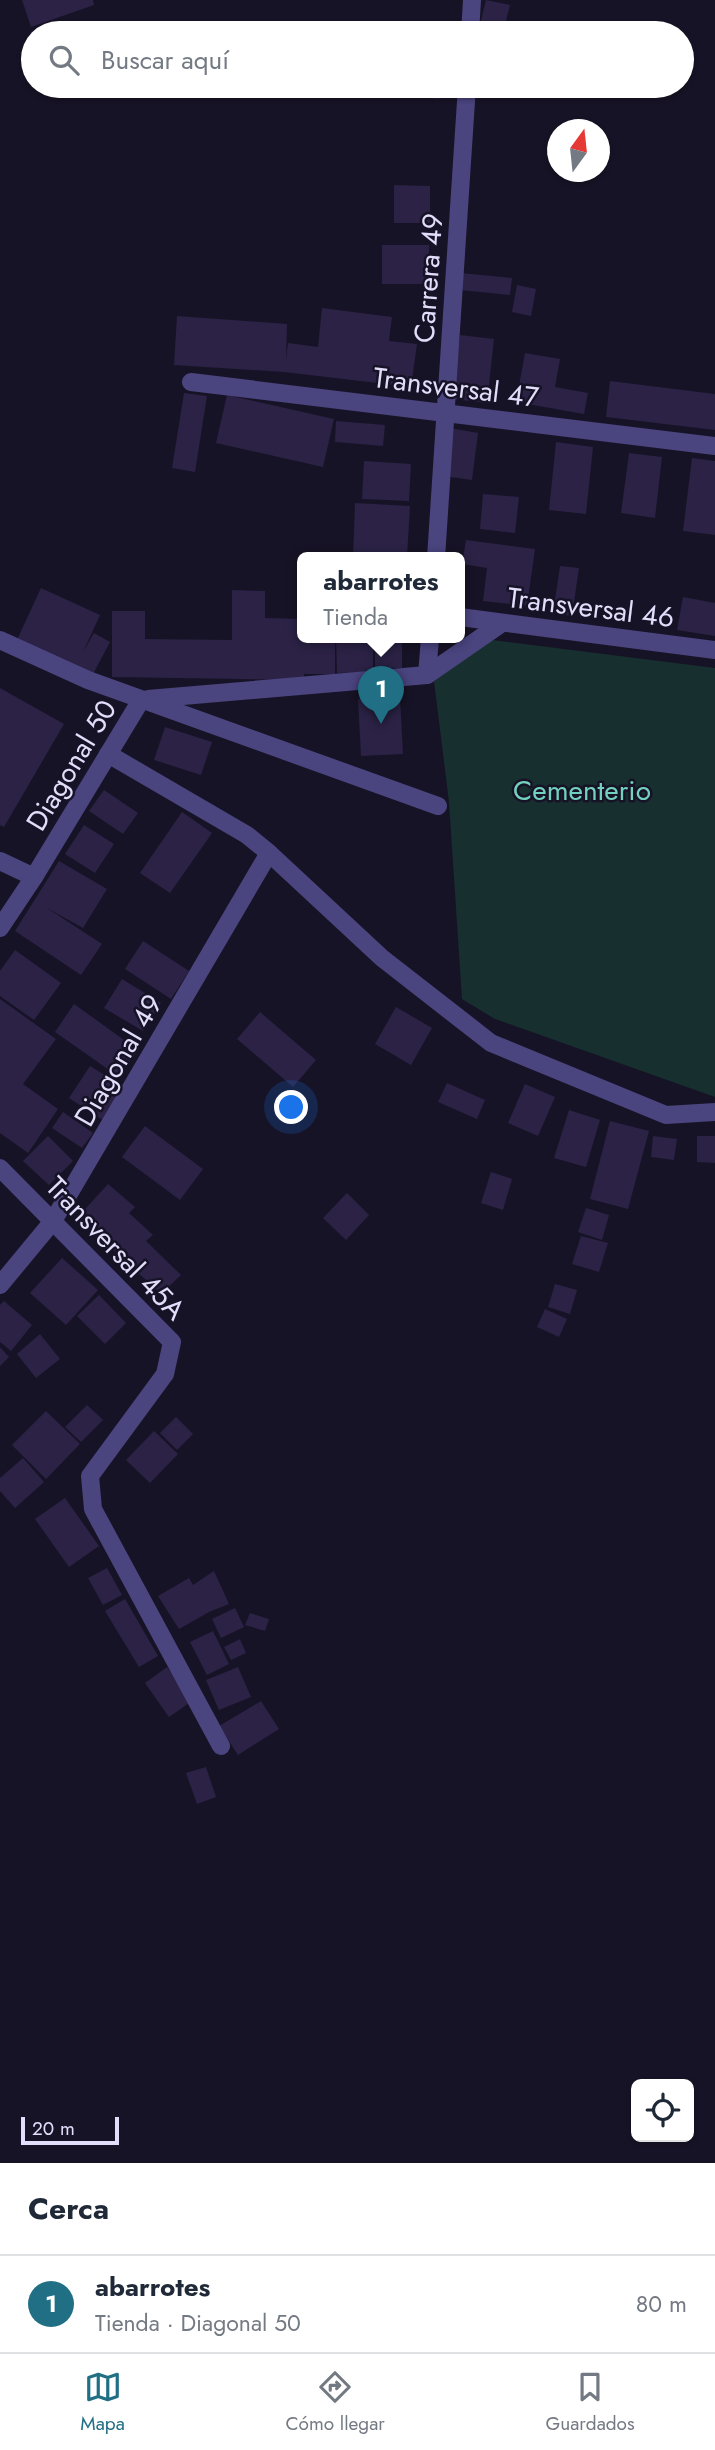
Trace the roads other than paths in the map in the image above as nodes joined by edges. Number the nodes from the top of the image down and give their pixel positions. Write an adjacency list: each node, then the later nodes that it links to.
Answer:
1 (472, 0): 2 (street)
2 (471, 21)
3 (466, 98): 5 (street, Carrera 49)
4 (191, 383): 5 (street, Transversal 47)
5 (446, 412): 6 (street, Transversal 47); 7 (street, Carrera 49)
6 (715, 446)
7 (436, 552)
8 (465, 618): 9 (street, Transversal 46)
9 (502, 623): 12 (street, Transversal 46); 13 (street, Diagonal 50)
10 (0, 640): 14 (street)
11 (429, 643): 13 (street)
12 (715, 650)
13 (426, 675): 14 (street, Diagonal 50)
14 (141, 700): 15 (street, Diagonal 50); 16 (street)
15 (108, 754): 17 (street); 19 (street, Diagonal 50)
16 (438, 806)
17 (270, 853): 21 (street); 23 (street, Diagonal 49)
18 (0, 861): 19 (street)
19 (34, 877): 20 (street, Diagonal 50)
20 (0, 928)
21 (715, 1112)
22 (0, 1168): 23 (street, Transversal 45A)
23 (53, 1221): 24 (street, Diagonal 49); 25 (street, Transversal 45A)
24 (0, 1285)
25 (221, 1746)

